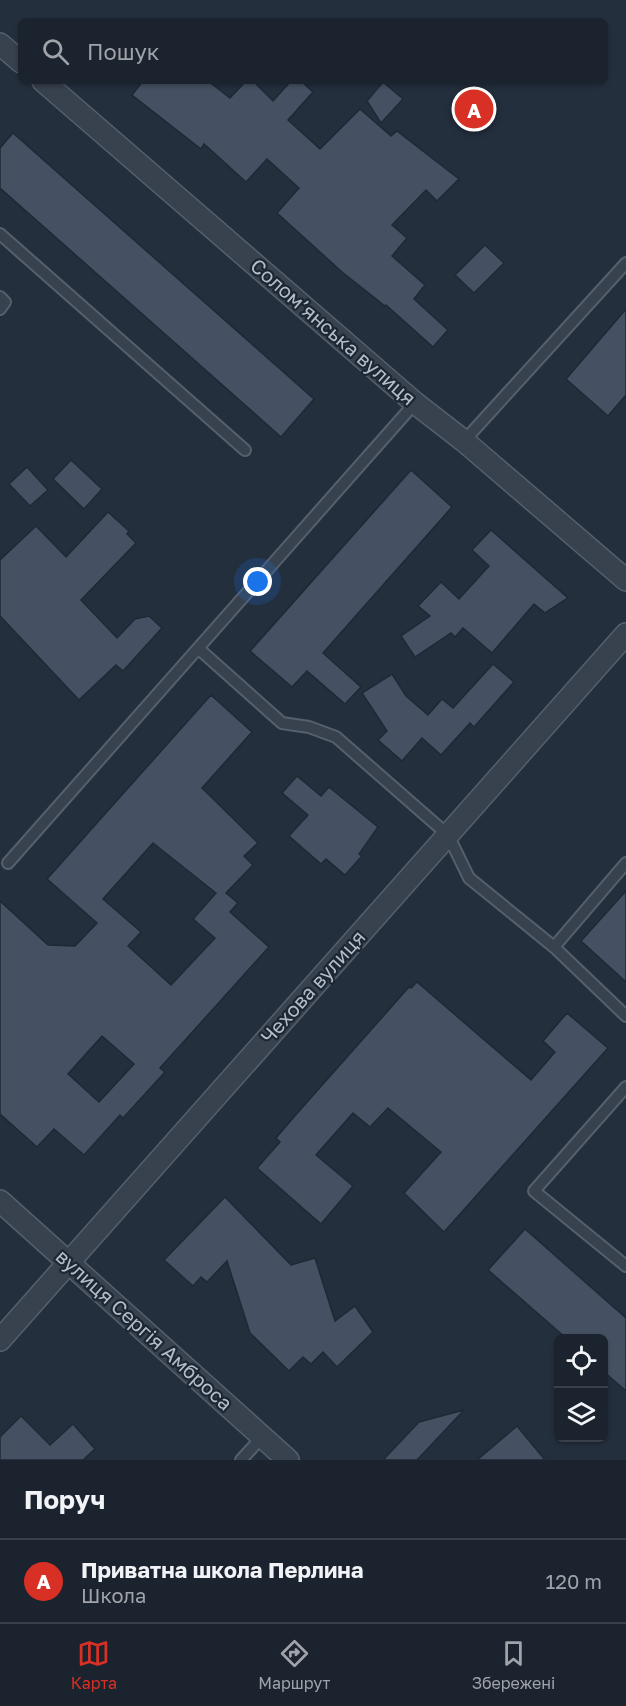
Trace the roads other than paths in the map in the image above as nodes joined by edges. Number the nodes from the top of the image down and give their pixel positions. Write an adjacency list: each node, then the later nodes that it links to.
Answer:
1 (0, 44): 2 (street)
2 (18, 59)
3 (46, 84): 8 (street, Соломʼянська вулиця)
4 (0, 234): 10 (lane)
5 (626, 263): 9 (lane)
6 (0, 297): 7 (lane)
7 (0, 309)
8 (416, 403): 9 (street, Соломʼянська вулиця); 13 (lane)
9 (464, 441): 11 (street, Соломʼянська вулиця)
10 (245, 450)
11 (626, 580)
12 (626, 634): 14 (street, Чехова вулиця)
13 (199, 649): 14 (lane); 16 (lane)
14 (448, 835): 17 (lane); 21 (street, Чехова вулиця)
15 (626, 862): 17 (lane)
16 (8, 863)
17 (554, 947): 18 (lane)
18 (626, 1017)
19 (626, 1087): 22 (lane)
20 (0, 1201): 21 (street, вулиця Сергія Амброса)
21 (69, 1262): 23 (street, Чехова вулиця); 24 (street, вулиця Сергія Амброса)
22 (626, 1266)
23 (0, 1340)
24 (262, 1437): 25 (lane); 26 (street, вулиця Сергія Амброса)
25 (241, 1460)
26 (288, 1460)

